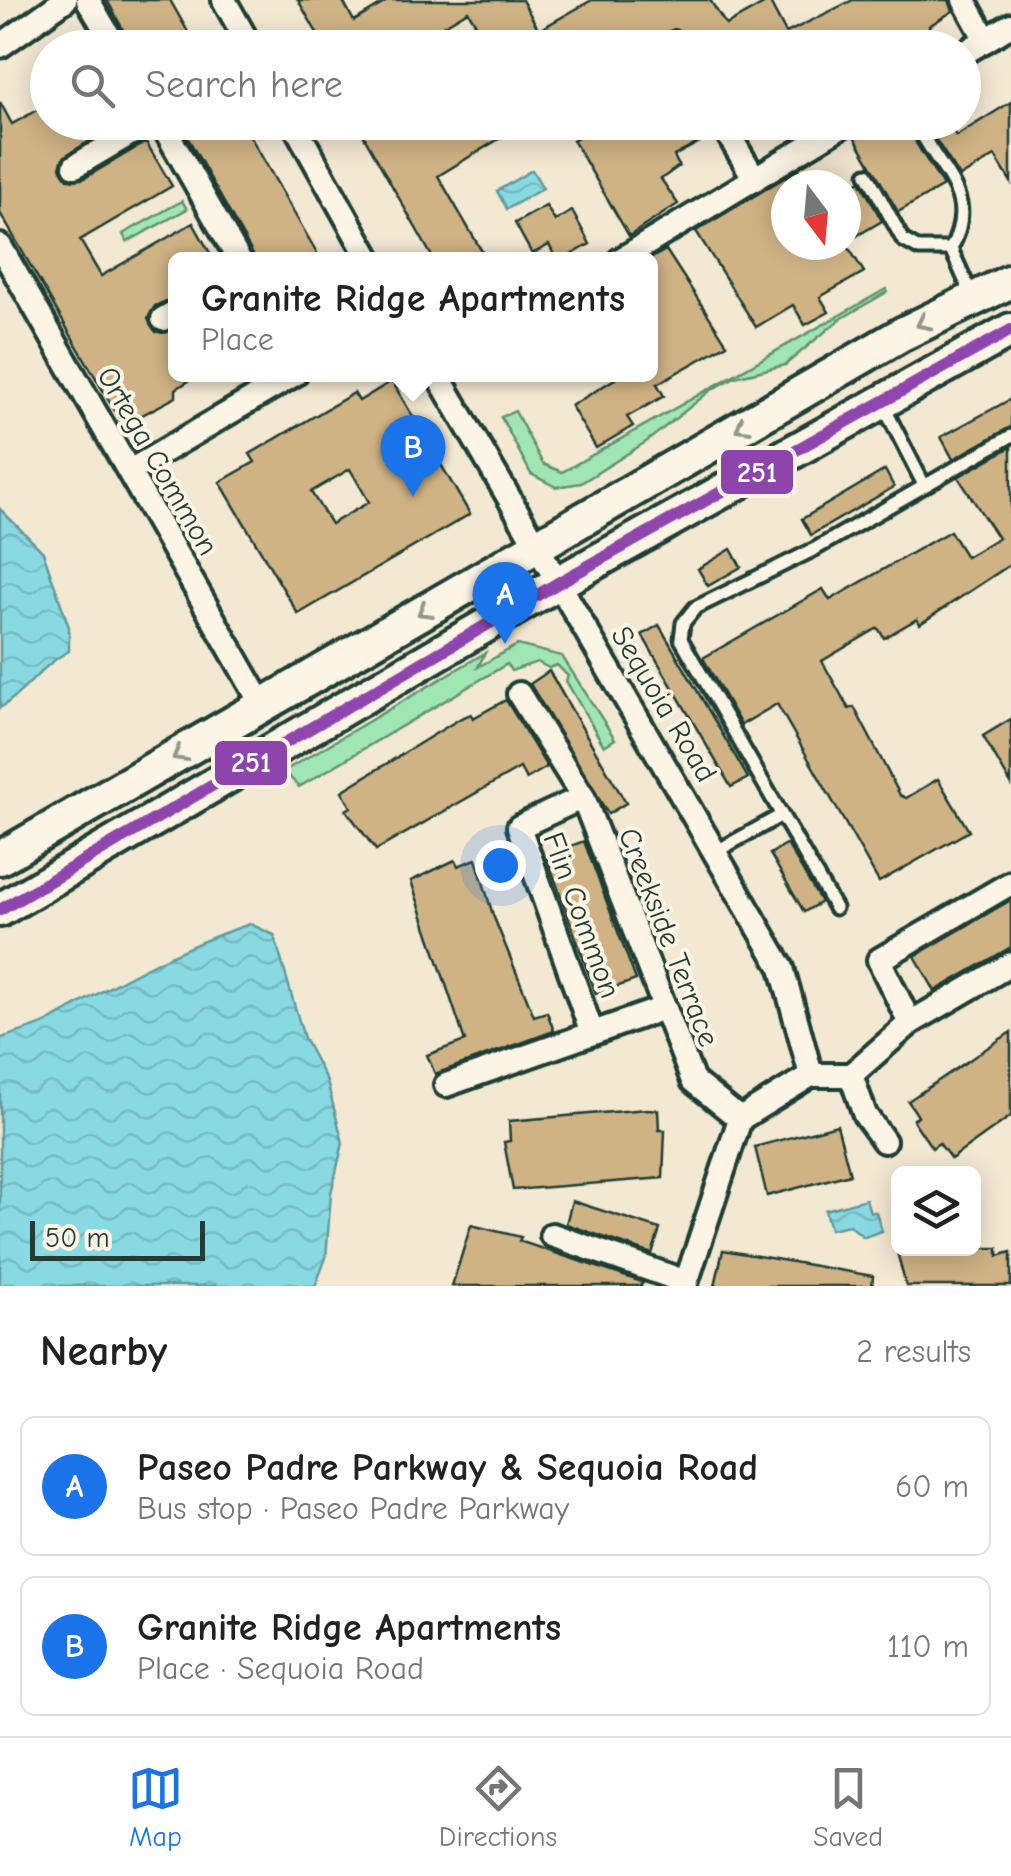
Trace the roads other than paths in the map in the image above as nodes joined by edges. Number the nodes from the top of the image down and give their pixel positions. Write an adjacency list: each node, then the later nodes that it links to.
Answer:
1 (65, 0): 12 (street)
2 (88, 0): 6 (street)
3 (224, 0): 7 (street)
4 (964, 0): 8 (street)
5 (1011, 25): 10 (street)
6 (106, 30)
7 (241, 30)
8 (980, 30)
9 (981, 31): 10 (street)
10 (986, 40): 11 (street)
11 (981, 43)
12 (0, 46)
13 (119, 140): 19 (street)
14 (171, 140): 24 (street)
15 (303, 140): 25 (street)
16 (732, 140): 21 (street)
17 (819, 140): 21 (street)
18 (925, 140): 23 (lane)
19 (75, 166)
20 (867, 174): 23 (lane)
21 (755, 179): 26 (street)
22 (0, 246): 34 (street, Ortega Common)
23 (951, 249): 28 (lane)
24 (234, 252)
25 (366, 252)
26 (633, 252)
27 (1011, 281): 28 (main road)
28 (972, 298): 36 (main road, one-way to 36)
29 (1011, 330): 32 (main road)
30 (282, 382): 34 (street)
31 (442, 382): 36 (street, Sequoia Road)
32 (881, 400): 35 (lane); 37 (main road)
33 (1011, 436): 35 (lane)
34 (130, 470): 39 (street, Ortega Common)
35 (924, 486): 41 (lane)
36 (538, 544): 37 (street, Sequoia Road); 39 (main road, one-way to 39)
37 (558, 583): 42 (street, Sequoia Road); 46 (main road)
38 (519, 694): 40 (street, Creekside Terrace)
39 (263, 706): 43 (main road, one-way to 43)
40 (582, 796): 48 (street, Creekside Terrace); 50 (street, Flin Common)
41 (780, 816): 42 (lane); 45 (lane)
42 (716, 851): 52 (street, Sequoia Road)
43 (0, 858)
44 (1011, 883): 49 (street)
45 (836, 908)
46 (0, 910)
47 (1011, 964): 49 (street)
48 (661, 1009): 50 (street); 54 (street, Creekside Terrace)
49 (910, 1023): 51 (street)
50 (592, 1033): 53 (street)
51 (850, 1075): 52 (street); 55 (street)
52 (811, 1076): 54 (street)
53 (446, 1085)
54 (740, 1119): 57 (street)
55 (884, 1141)
56 (552, 1236): 57 (street)
57 (686, 1284)

